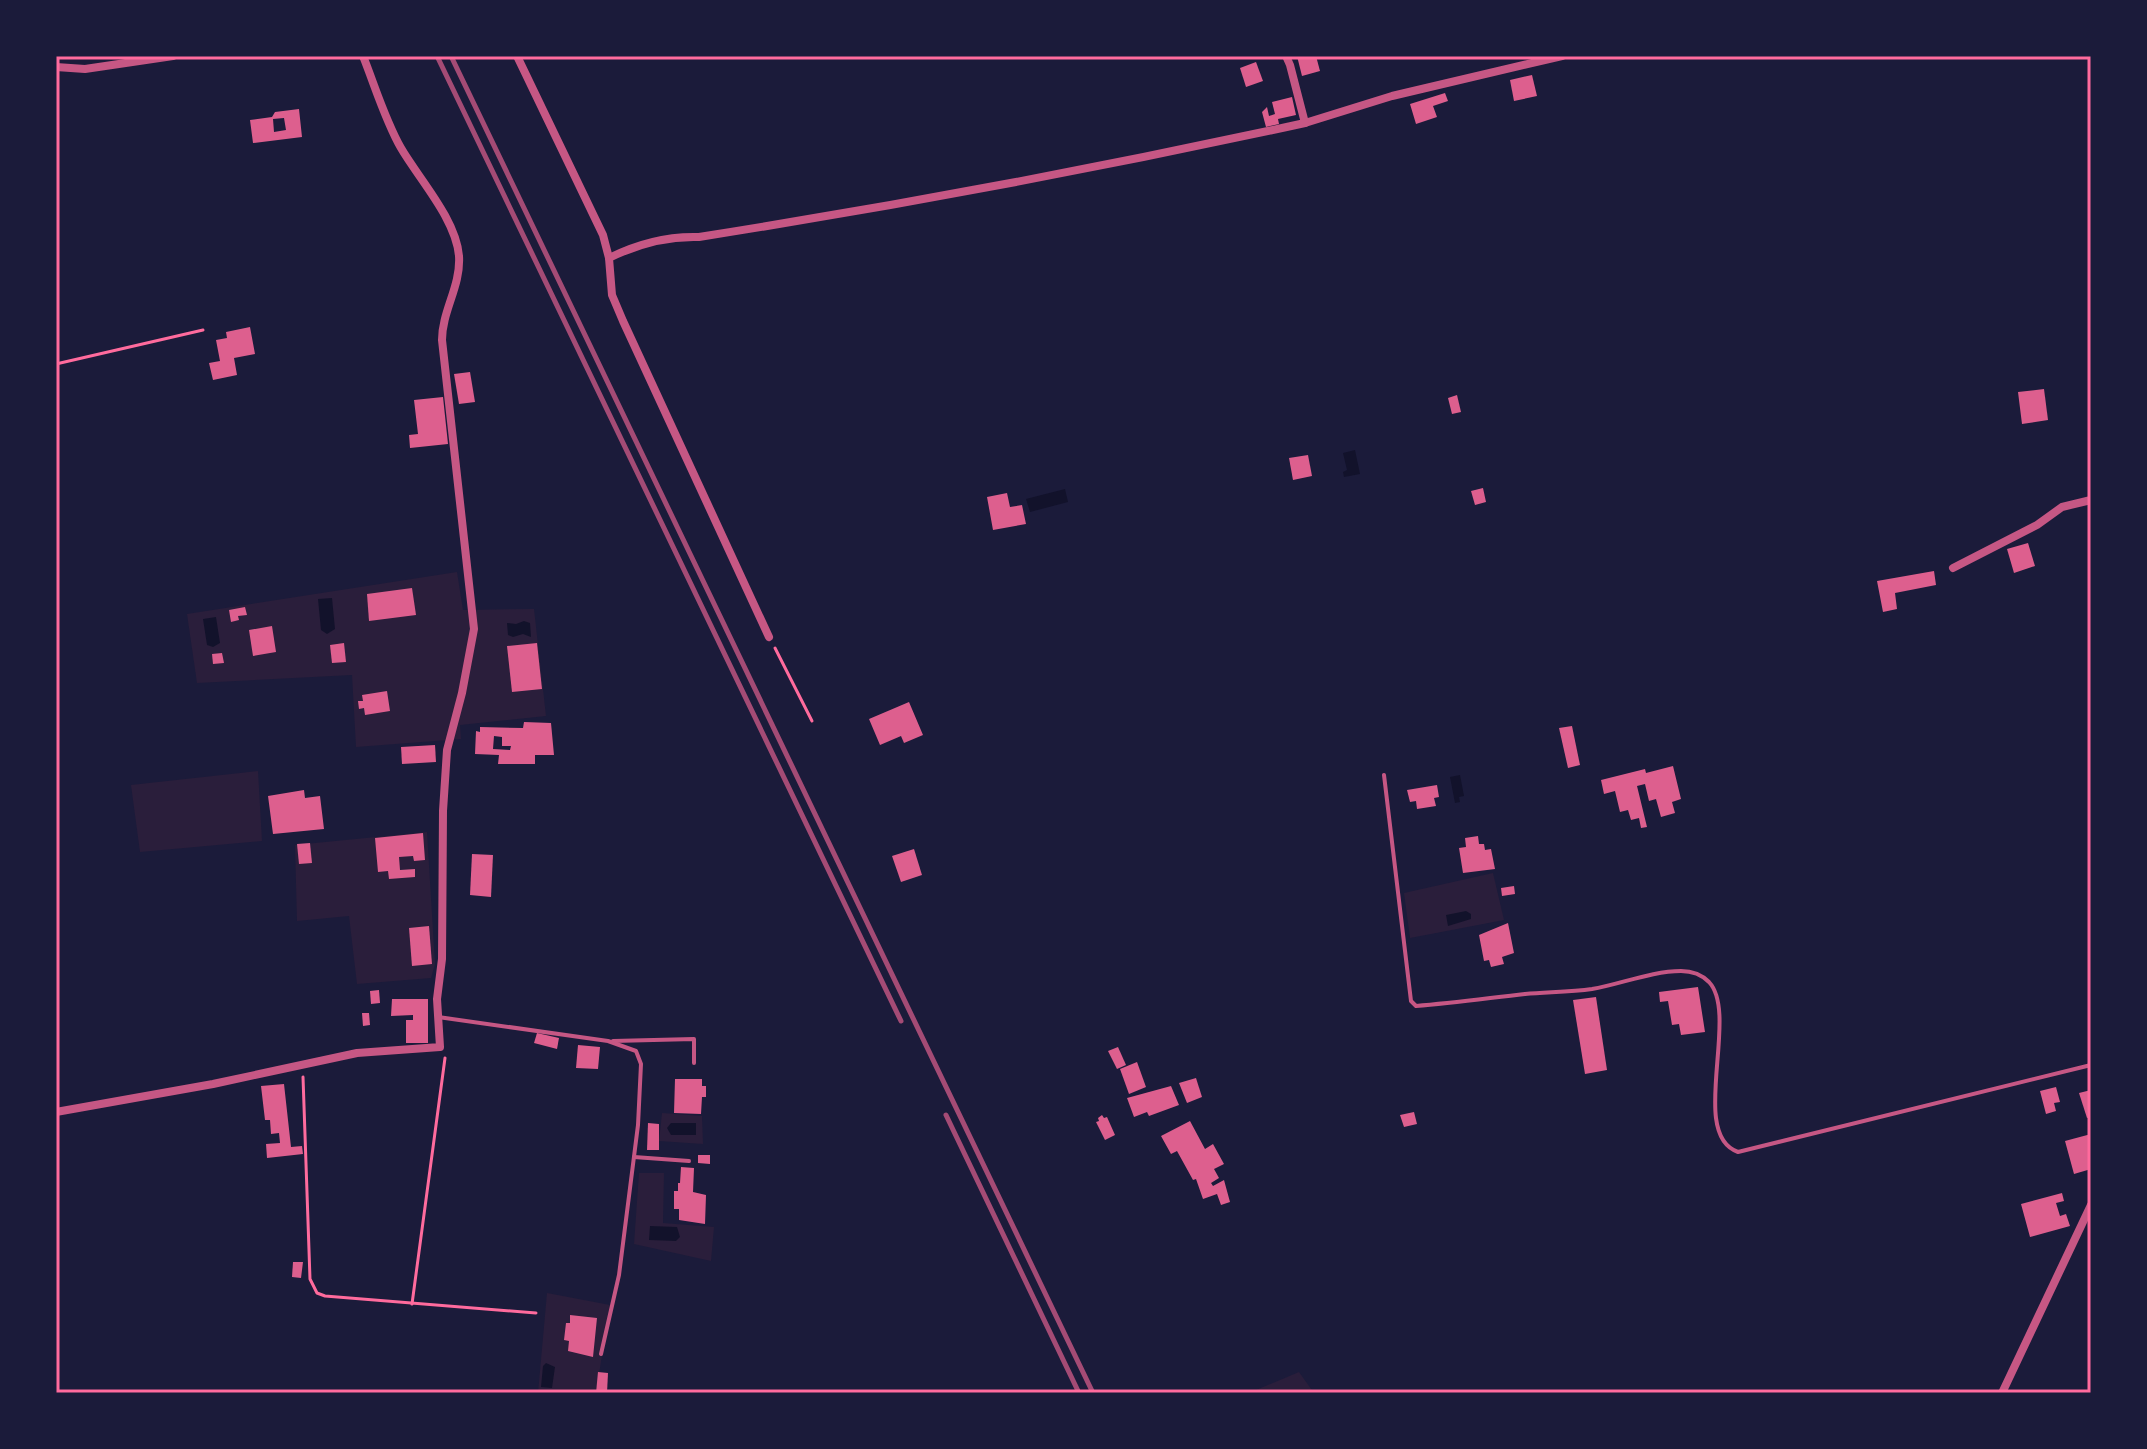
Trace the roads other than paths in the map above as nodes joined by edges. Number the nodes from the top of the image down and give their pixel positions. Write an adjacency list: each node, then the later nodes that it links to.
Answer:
1 (173, 56): 6 (street)
2 (363, 56): 13 (street)
3 (517, 56): 8 (street)
4 (1286, 56): 7 (street)
5 (1562, 56): 7 (street)
6 (56, 67)
7 (1305, 123): 8 (street)
8 (609, 258): 11 (street)
9 (2091, 500): 10 (street)
10 (1953, 568)
11 (769, 637)
12 (1384, 775): 16 (lane)
13 (438, 1017): 14 (lane); 17 (street)
14 (608, 1041): 15 (lane); 18 (lane)
15 (694, 1063)
16 (2091, 1065)
17 (56, 1112)
18 (634, 1157): 19 (lane); 21 (lane)
19 (689, 1161)
20 (2091, 1205): 22 (street)
21 (601, 1354)
22 (2002, 1393)

